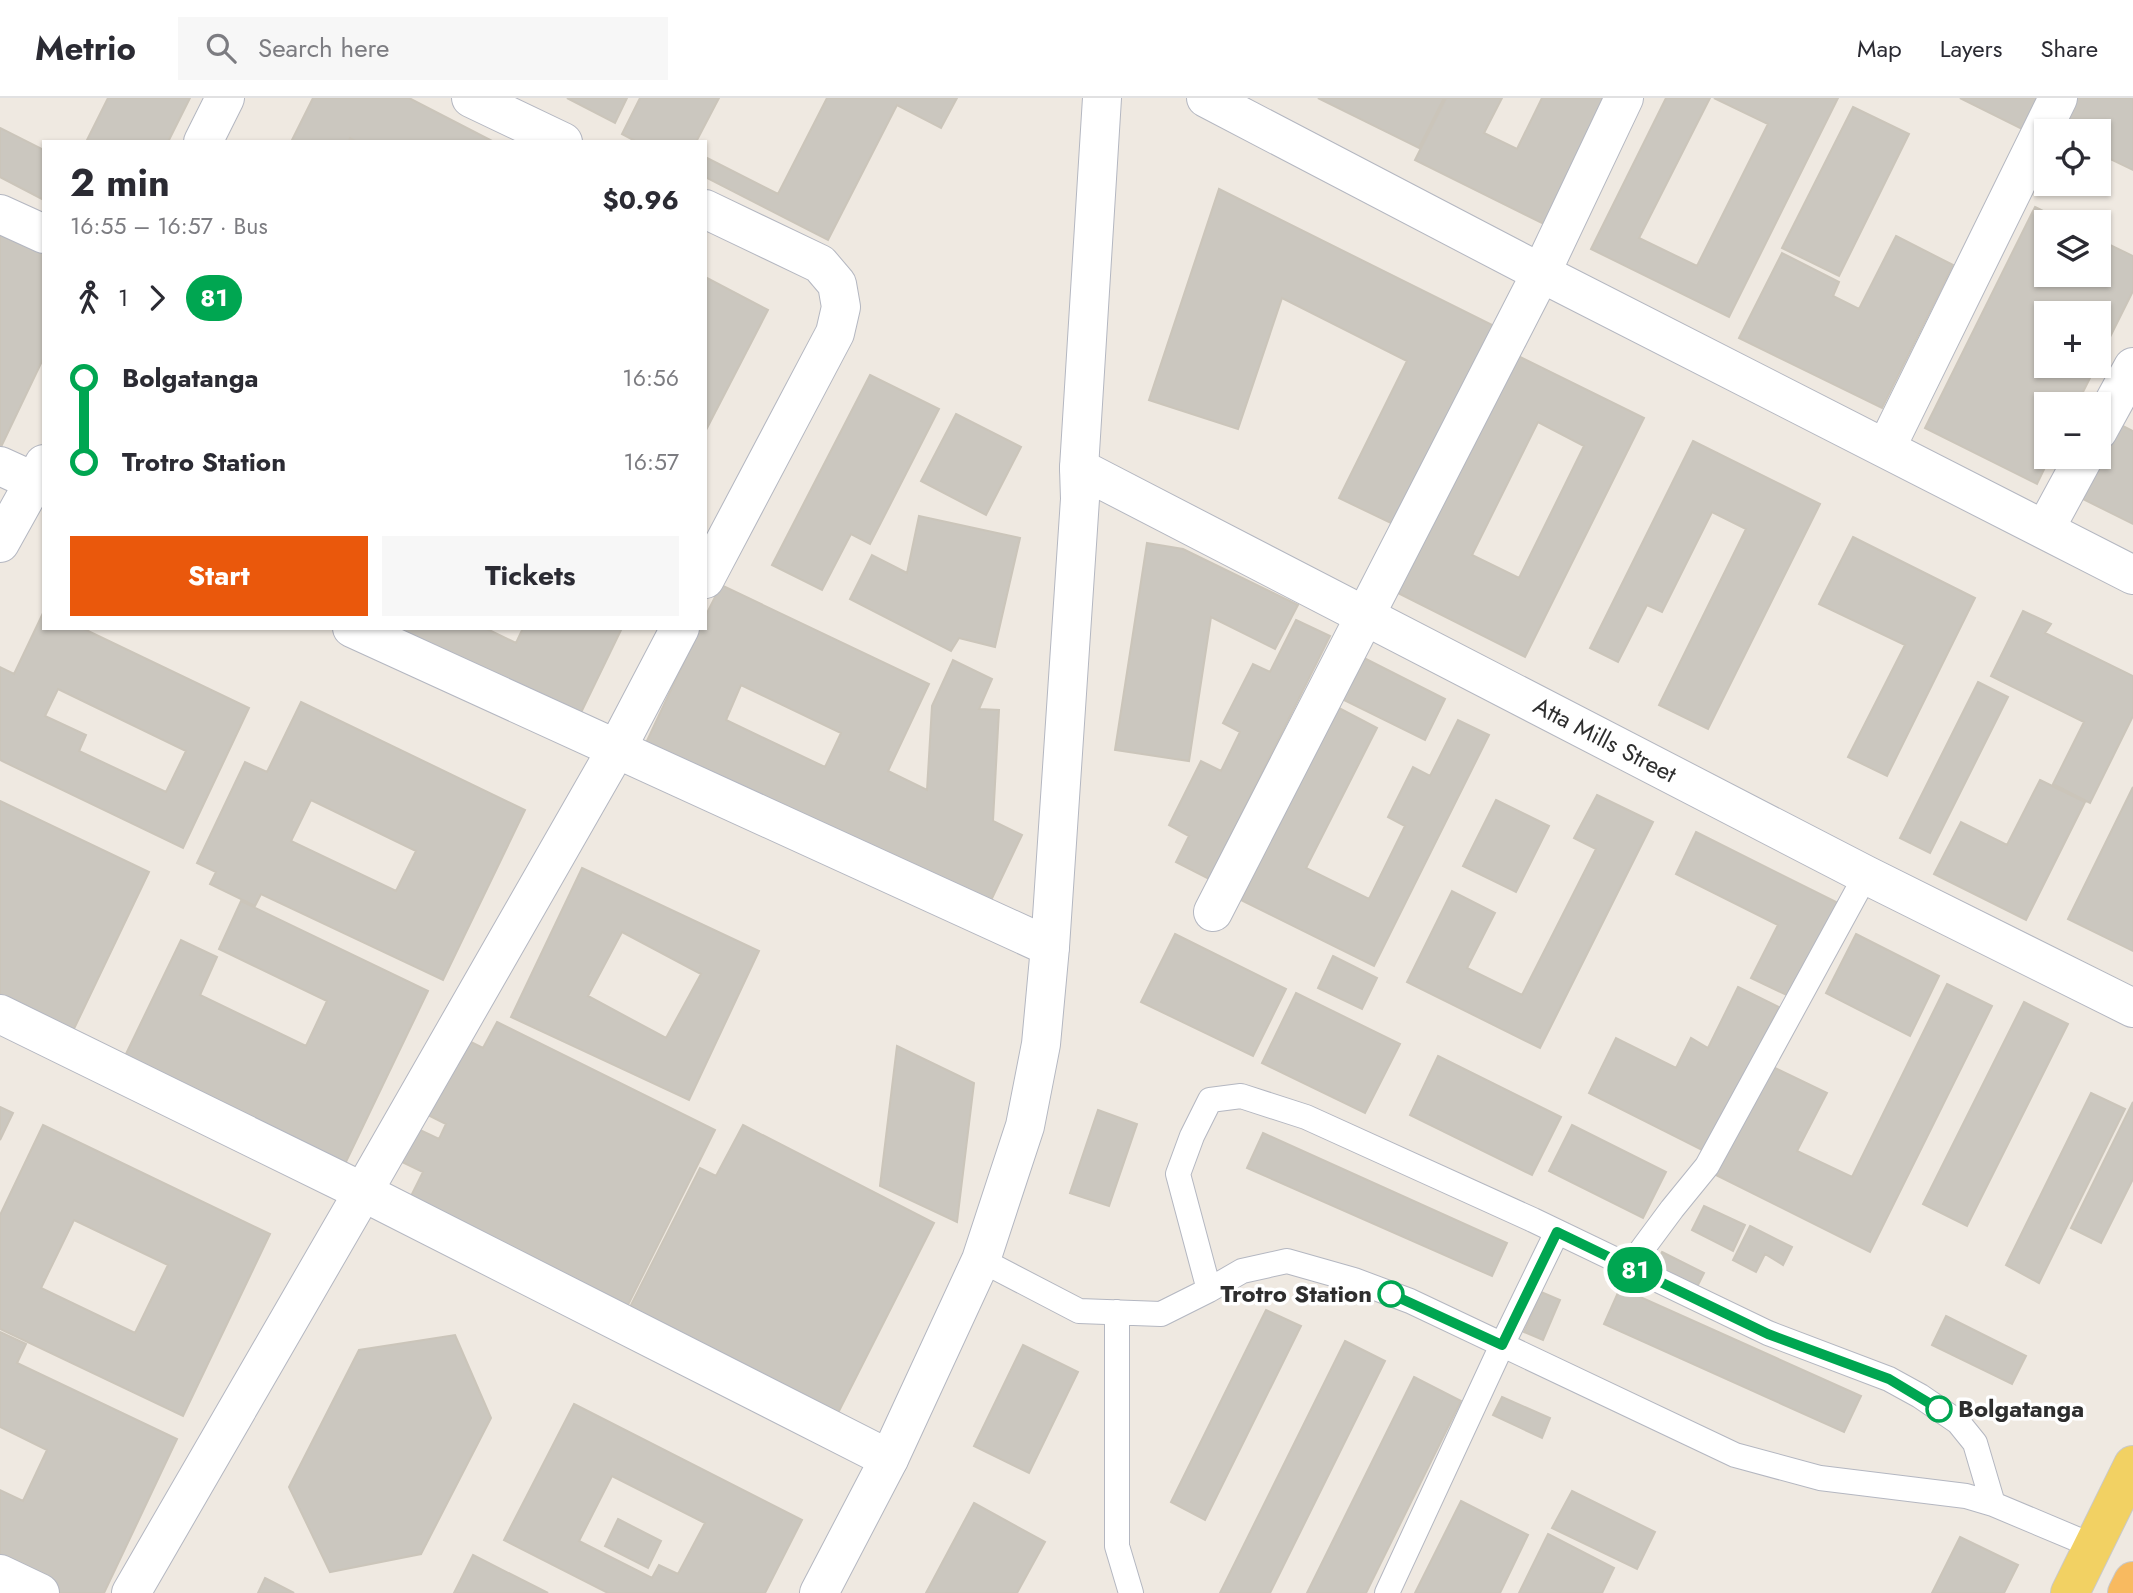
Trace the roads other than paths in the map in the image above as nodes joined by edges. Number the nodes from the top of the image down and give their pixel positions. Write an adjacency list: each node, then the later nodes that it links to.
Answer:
1 (225, 98): 7 (street)
2 (471, 98): 8 (street)
3 (1101, 98): 17 (street)
4 (1206, 98): 12 (street)
5 (1624, 98): 12 (street)
6 (2058, 98): 15 (street)
7 (204, 140)
8 (559, 140)
9 (707, 210): 22 (street)
10 (0, 214): 11 (street)
11 (42, 233)
12 (1541, 273): 15 (street); 24 (street)
13 (2133, 367): 14 (street)
14 (2111, 407)
15 (1886, 448): 20 (street)
16 (0, 466): 19 (street)
17 (1079, 468): 24 (street, Atta Mills Street); 30 (street)
18 (2078, 469): 20 (street)
19 (41, 477): 21 (street)
20 (2045, 529): 23 (street)
21 (0, 543)
22 (707, 575)
23 (2133, 575)
24 (1365, 615): 28 (street, Atta Mills Street); 29 (street)
25 (356, 630): 27 (street)
26 (679, 630): 27 (street)
27 (616, 750): 30 (street); 33 (street)
28 (1866, 875): 31 (street, Atta Mills Street); 36 (lane)
29 (1213, 912)
30 (1050, 947): 35 (street)
31 (2133, 1008)
32 (0, 1014): 33 (street)
33 (363, 1192): 40 (street); 46 (street)
34 (1557, 1232): 36 (lane); 37 (lane); 39 (lane)
35 (981, 1260): 38 (lane); 40 (street)
36 (1629, 1266): 42 (lane)
37 (1209, 1290): 38 (lane); 39 (lane)
38 (1117, 1312): 48 (lane)
39 (1502, 1345): 42 (lane); 49 (lane)
40 (889, 1459): 47 (street)
41 (2133, 1465): 43 (main road)
42 (1993, 1504): 43 (lane)
43 (2093, 1546): 50 (main road)
44 (0, 1574): 45 (street)
45 (40, 1593)
46 (131, 1593)
47 (819, 1593)
48 (1131, 1593)
49 (1387, 1593)
50 (2070, 1593)

